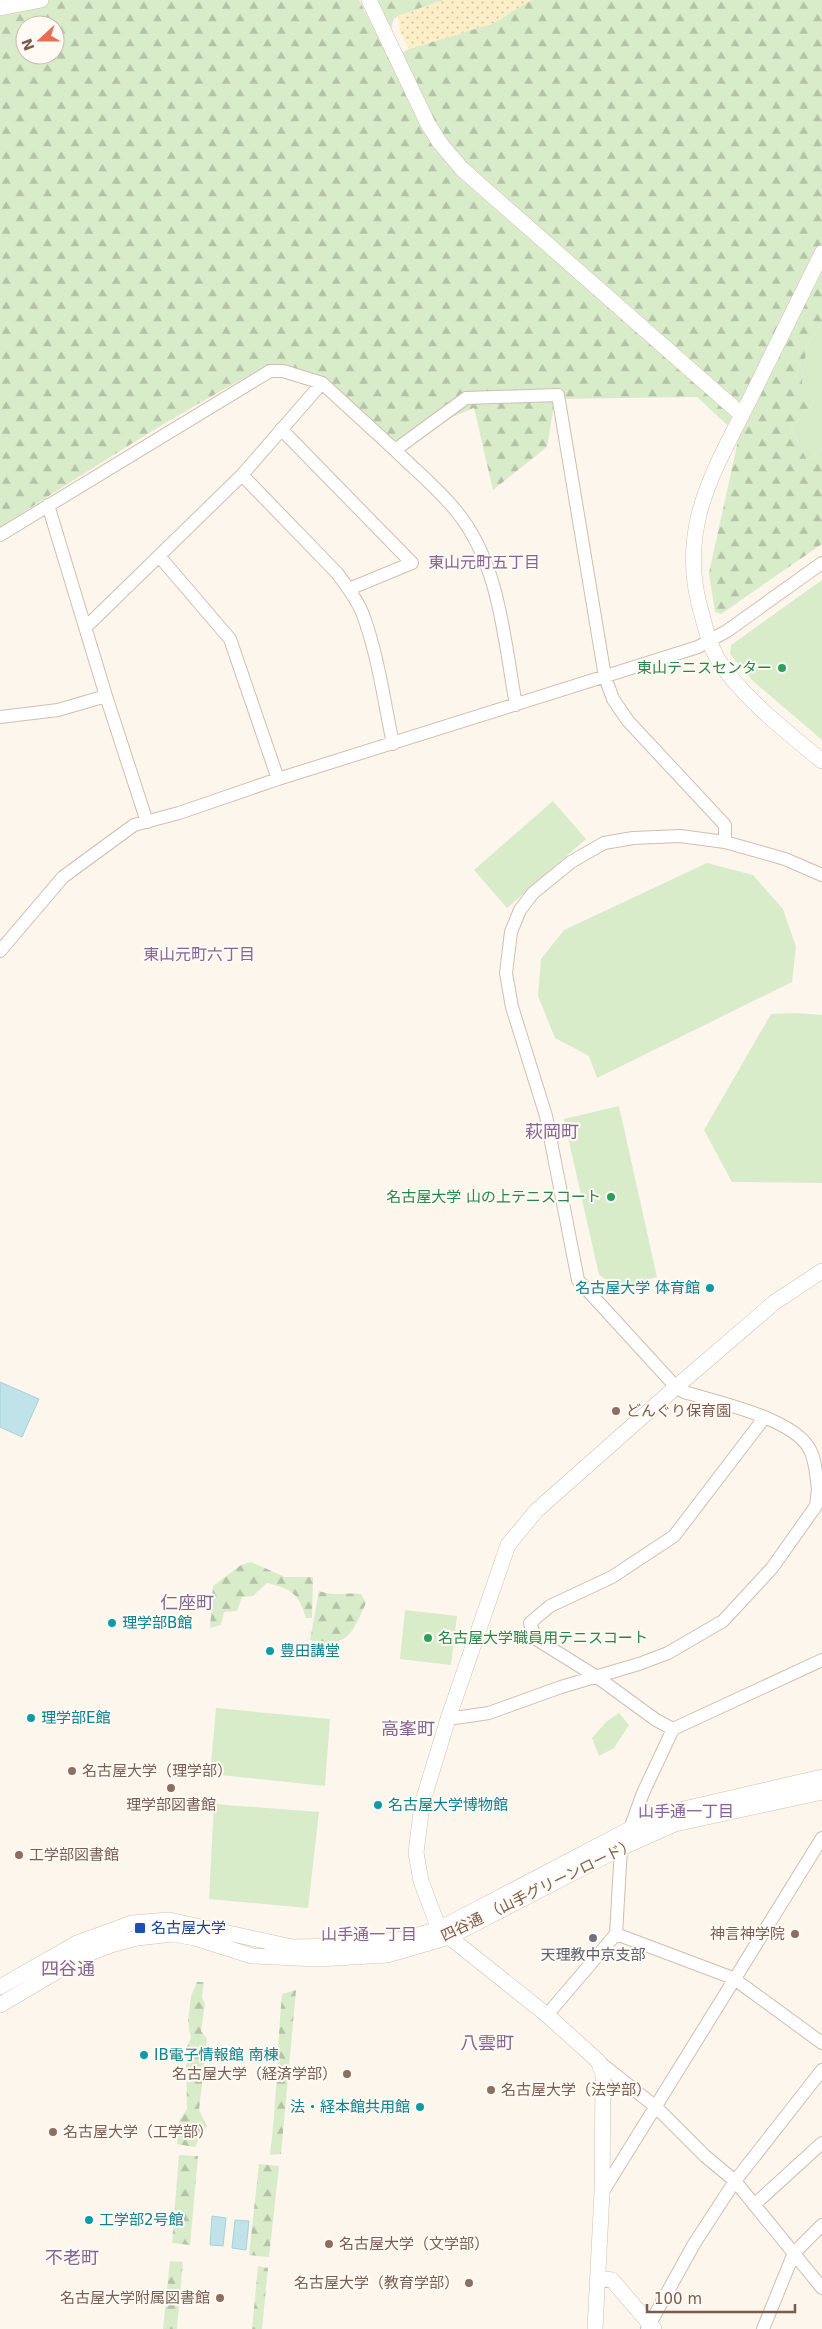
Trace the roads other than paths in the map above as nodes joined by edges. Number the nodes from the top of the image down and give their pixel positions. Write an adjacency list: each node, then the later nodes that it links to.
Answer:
1 (41, 0): 3 (street)
2 (369, 0): 6 (street)
3 (0, 8)
4 (822, 254): 6 (street)
5 (322, 383): 7 (street); 8 (street); 10 (street)
6 (742, 415): 16 (street)
7 (281, 429): 9 (street); 14 (street)
8 (395, 450): 17 (street); 19 (street)
9 (242, 474): 12 (street); 14 (street)
10 (48, 505): 11 (street); 15 (street)
11 (0, 535)
12 (159, 556): 15 (street); 23 (street)
13 (822, 563): 16 (street)
14 (349, 589): 21 (street)
15 (86, 628): 18 (street)
16 (709, 640): 17 (street); 22 (street)
17 (605, 677): 19 (street); 25 (street)
18 (106, 696): 20 (street); 24 (street)
19 (516, 705): 21 (street)
20 (0, 718)
21 (393, 744): 23 (street)
22 (822, 761)
23 (278, 780): 24 (street)
24 (148, 822): 27 (street)
25 (725, 842): 26 (street); 29 (street)
26 (822, 875)
27 (0, 951)
28 (822, 1271): 29 (street)
29 (676, 1387): 30 (street); 34 (street)
30 (765, 1417): 31 (street); 33 (street)
31 (820, 1489): 33 (street)
32 (822, 1660): 35 (street)
33 (597, 1677): 34 (street); 35 (street)
34 (448, 1719): 41 (street)
35 (674, 1729): 38 (street)
36 (822, 1777): 38 (street)
37 (822, 1792): 40 (street, 四谷通 （山手グリーンロード）)
38 (630, 1829): 41 (street)
39 (822, 1838): 43 (street)
40 (621, 1848): 41 (street, 四谷通 （山手グリーンロード）); 42 (street)
41 (444, 1933): 44 (street); 45 (street, 四谷通 （山手グリーンロード）); 46 (street)
42 (616, 1934): 43 (street); 46 (street)
43 (733, 1978): 47 (street); 50 (street)
44 (0, 1987)
45 (0, 2005)
46 (547, 2015): 48 (street)
47 (822, 2043)
48 (598, 2060): 50 (street); 53 (street)
49 (822, 2070): 52 (street)
50 (656, 2107): 52 (street); 53 (street)
51 (822, 2143): 54 (street)
52 (734, 2181): 54 (street); 59 (street)
53 (602, 2193): 57 (street)
54 (754, 2205): 56 (street)
55 (822, 2225): 56 (street)
56 (794, 2253): 58 (street); 61 (street)
57 (600, 2278): 59 (street); 60 (street)
58 (822, 2288)
59 (650, 2327)
60 (595, 2329)
61 (762, 2329)

